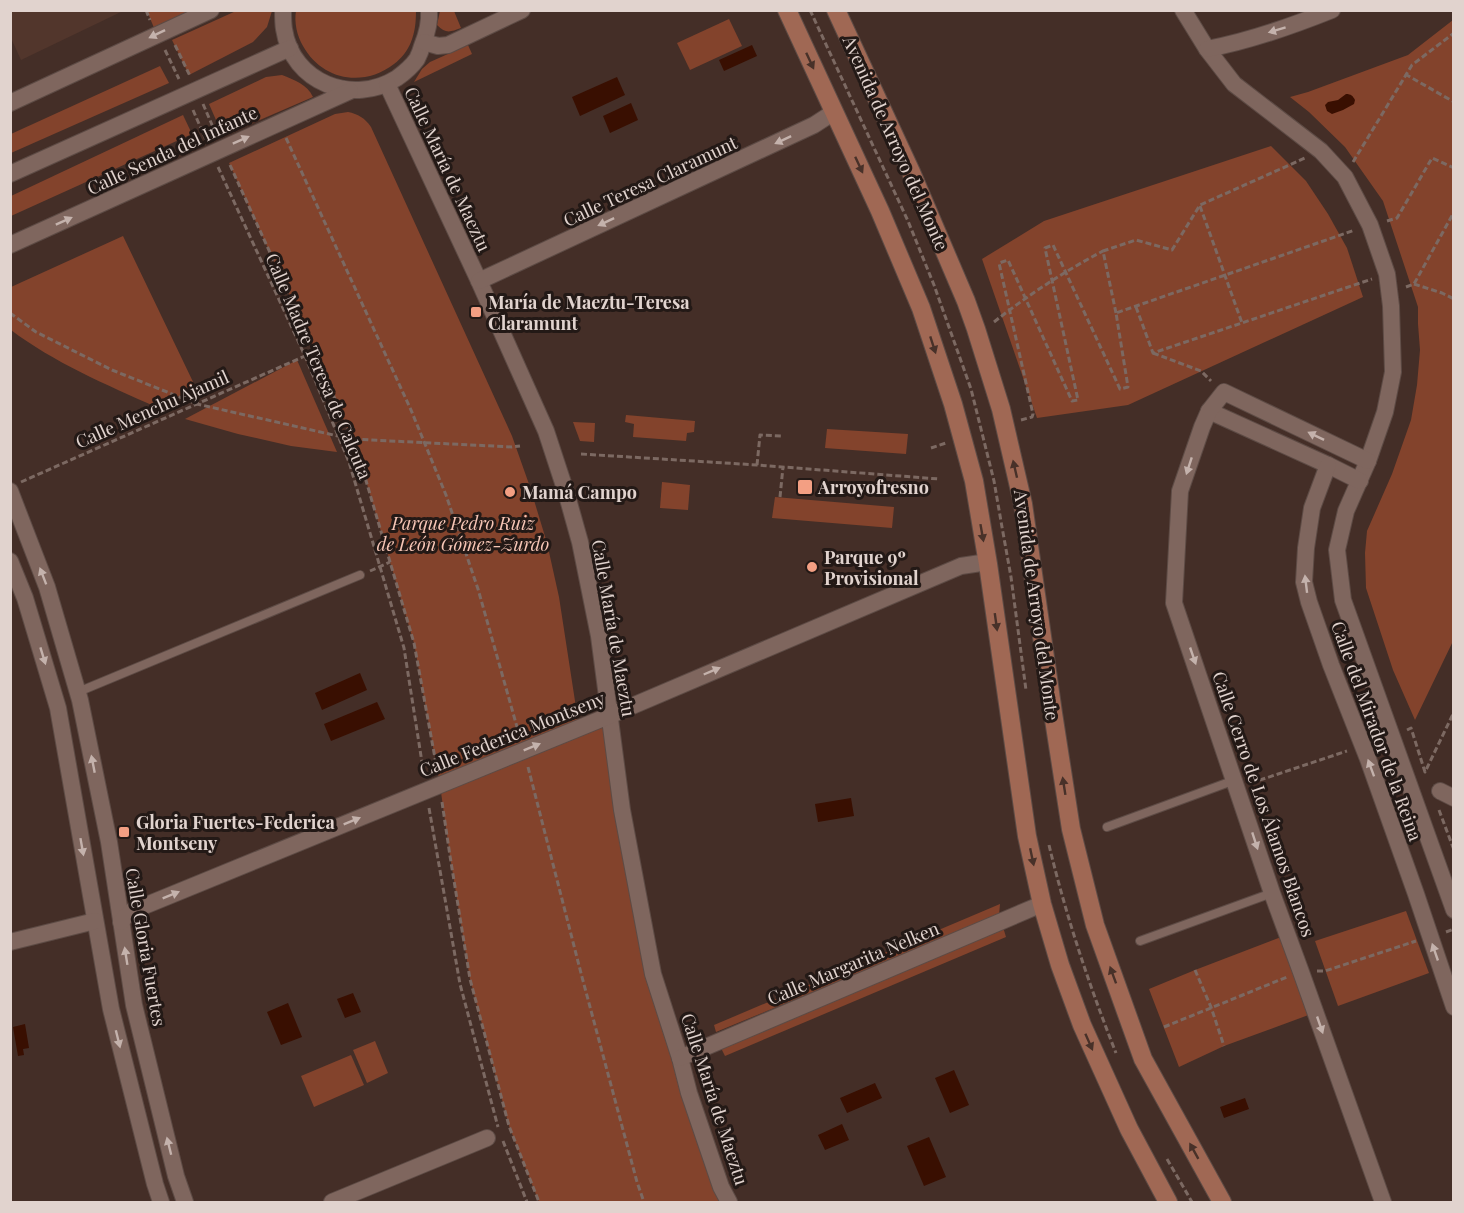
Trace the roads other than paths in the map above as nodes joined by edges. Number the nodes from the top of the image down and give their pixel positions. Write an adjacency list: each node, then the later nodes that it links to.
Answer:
1 (211, 10): 14 (street)
2 (283, 10): 10 (street)
3 (429, 10): 9 (street)
4 (522, 10): 9 (street)
5 (787, 10): 15 (street, one-way to 15)
6 (836, 10): 46 (street, Avenida de Arroyo del Monte, one-way to 6)
7 (1183, 10): 11 (street, Calle del Mirador de la Reina)
8 (1332, 10): 11 (street, one-way to 11)
9 (424, 42): 12 (street)
10 (290, 48): 13 (street); 16 (street)
11 (1207, 49): 20 (street, Calle del Mirador de la Reina)
12 (387, 84): 13 (street); 18 (street, Calle María de Maeztu)
13 (350, 91): 17 (street, Calle Senda del Infante, one-way to 13)
14 (10, 103)
15 (834, 112): 18 (street, Calle Teresa Claramunt, one-way to 18); 25 (street, one-way to 25)
16 (10, 174)
17 (10, 245)
18 (479, 281): 28 (street, Calle María de Maeztu)
19 (1209, 411): 20 (street, Calle Cerro de Los Álamos Blancos, one-way to 19); 21 (street); 29 (street, Calle Cerro de Los Álamos Blancos, one-way to 29)
20 (1368, 461): 22 (street, Calle del Mirador de la Reina)
21 (1328, 465): 22 (street); 38 (street, Calle del Mirador de la Reina, one-way to 21)
22 (1360, 481): 33 (street, Calle del Mirador de la Reina)
23 (16, 486): 27 (street, Calle Gloria Fuertes, one-way to 23)
24 (10, 561): 34 (street, one-way to 34)
25 (988, 564): 28 (street, Calle Federica Montseny, one-way to 25); 32 (street, one-way to 32)
26 (360, 575): 27 (lane)
27 (78, 692): 35 (street, Calle Gloria Fuertes, one-way to 27)
28 (610, 715): 35 (street, Calle Federica Montseny, one-way to 28); 39 (street, Calle María de Maeztu)
29 (1236, 784): 30 (lane); 31 (street, Calle Cerro de Los Álamos Blancos, one-way to 31)
30 (1107, 826)
31 (1272, 893): 36 (lane); 47 (street, Calle Cerro de Los Álamos Blancos, one-way to 47)
32 (1042, 904): 39 (street, Calle Margarita Nelken); 45 (street, one-way to 45)
33 (1454, 910)
34 (95, 921): 37 (street); 41 (street, one-way to 41)
35 (121, 922): 42 (street, Calle Gloria Fuertes, one-way to 35)
36 (1140, 941)
37 (10, 942)
38 (1454, 1007)
39 (680, 1058): 44 (street, Calle María de Maeztu)
40 (486, 1138): 43 (street)
41 (161, 1203)
42 (184, 1203)
43 (332, 1203)
44 (729, 1203)
45 (1168, 1203)
46 (1222, 1203)
47 (1383, 1203)

